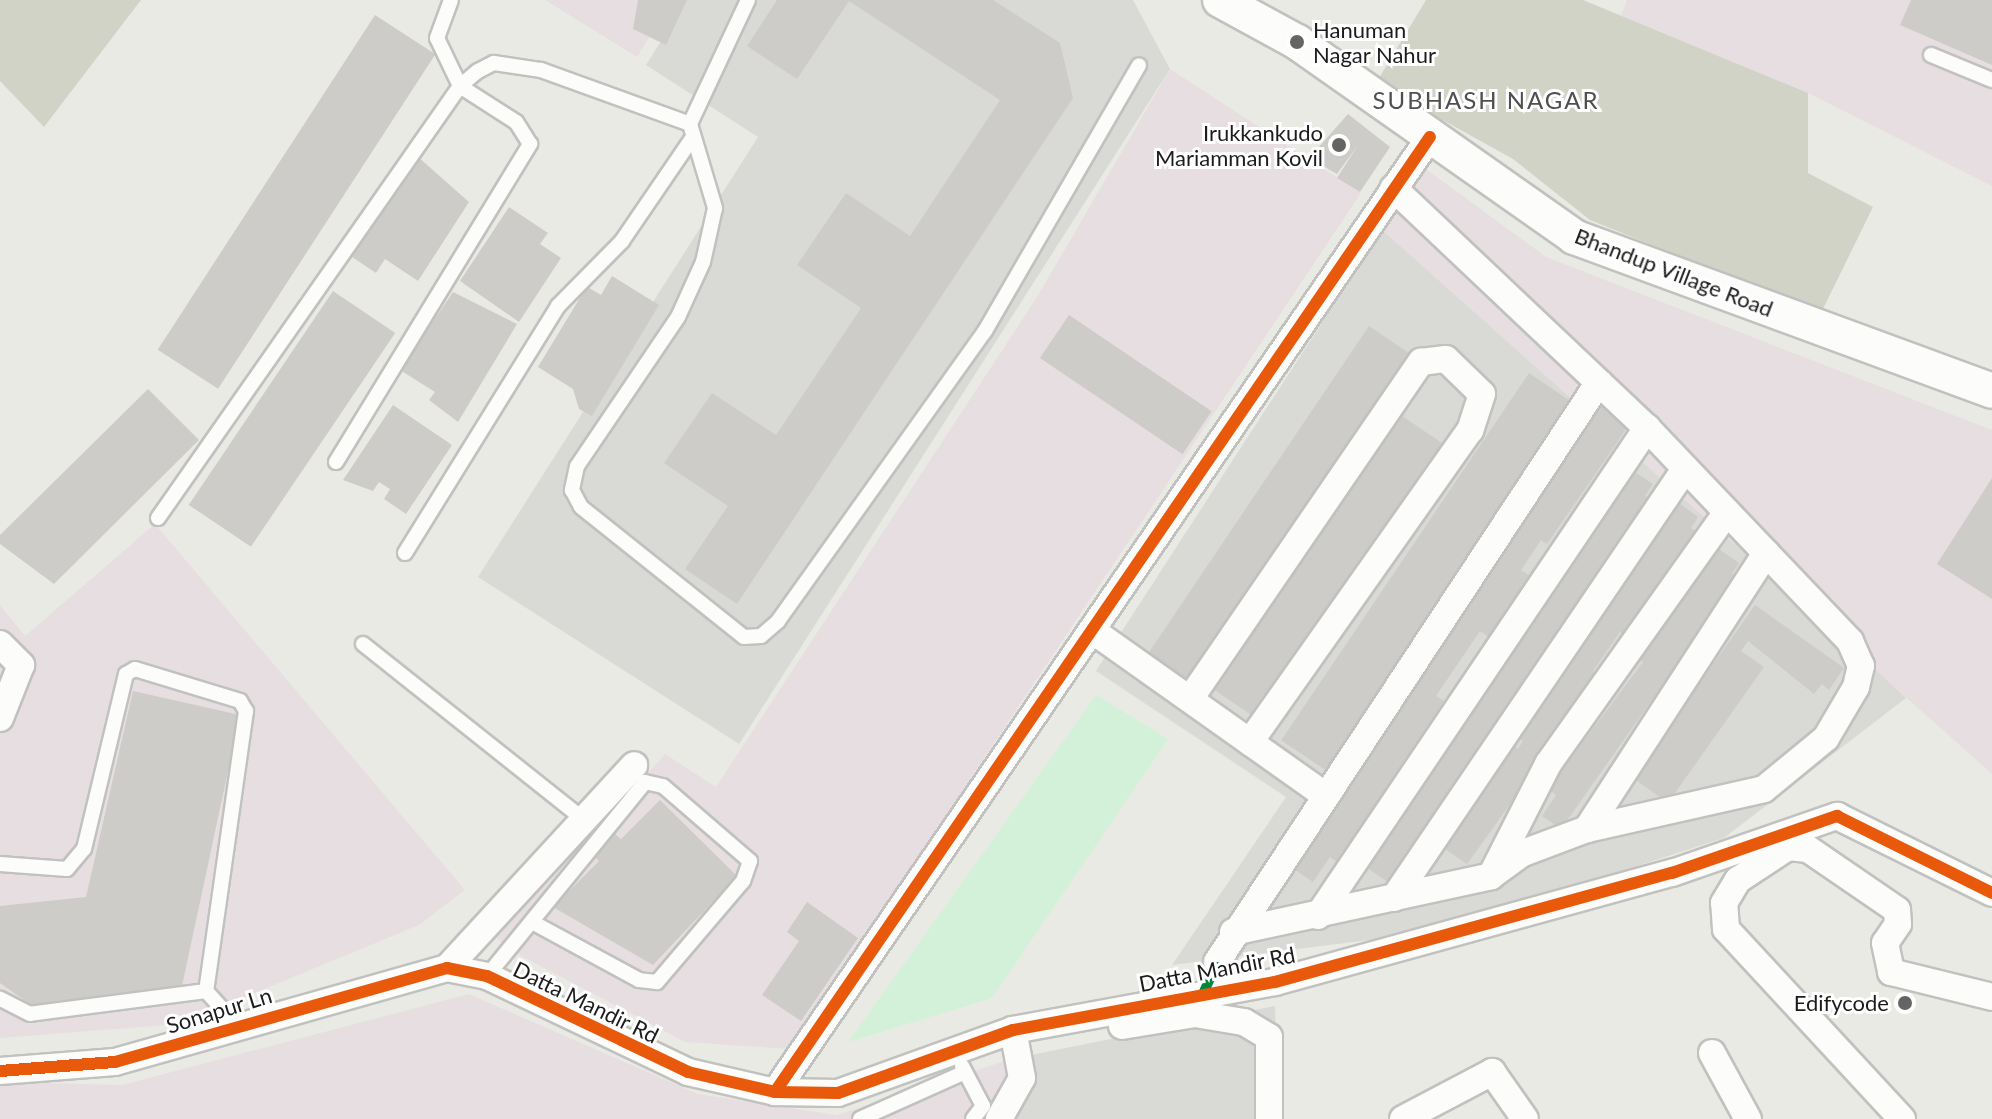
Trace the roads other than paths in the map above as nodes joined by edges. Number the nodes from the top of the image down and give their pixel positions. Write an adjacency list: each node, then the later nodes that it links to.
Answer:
1 (451, 0): 7 (lane)
2 (748, 0): 8 (lane)
3 (1220, 0): 9 (street, Bhandup Village Road)
4 (1931, 55): 6 (lane)
5 (1139, 65): 10 (lane)
6 (1992, 80)
7 (460, 86): 8 (lane); 15 (lane); 18 (lane)
8 (690, 124): 10 (lane)
9 (1430, 137): 11 (street); 13 (street, Bhandup Village Road)
10 (691, 140): 19 (lane)
11 (1393, 188): 12 (street); 21 (street)
12 (1599, 382): 14 (street); 28 (street)
13 (1992, 391)
14 (1647, 428): 16 (street); 35 (street)
15 (336, 462)
16 (1685, 469): 17 (street); 34 (street)
17 (1727, 512): 20 (street); 32 (street)
18 (158, 518)
19 (405, 553)
20 (1766, 553): 30 (street); 30 (street)
21 (1093, 631): 24 (street); 49 (street)
22 (0, 644): 25 (street)
23 (363, 644): 29 (lane)
24 (1190, 699): 26 (street); 26 (street)
25 (0, 718)
26 (1250, 742): 28 (street)
27 (634, 765): 29 (street)
28 (1322, 793): 37 (street)
29 (583, 819): 39 (street)
30 (1587, 829): 32 (street)
31 (0, 864): 41 (lane)
32 (1491, 876): 34 (street)
33 (1992, 893): 45 (street, Datta Mandir Rd)
34 (1394, 898): 35 (street)
35 (1318, 916): 37 (street)
36 (532, 922): 36 (lane); 40 (lane)
37 (1233, 932): 38 (street)
38 (1217, 962)
39 (447, 968): 40 (street, Datta Mandir Rd); 44 (street, Sonapur Ln)
40 (487, 976): 49 (street, Datta Mandir Rd)
41 (206, 991): 43 (lane); 44 (lane)
42 (1992, 997): 57 (street)
43 (0, 999)
44 (237, 1025): 48 (street, Sonapur Ln)
45 (1025, 1036): 47 (street, Datta Mandir Rd); 52 (street); 53 (street)
46 (1712, 1053): 56 (street)
47 (960, 1061): 49 (street, Datta Mandir Rd); 50 (lane); 51 (lane)
48 (0, 1071)
49 (775, 1092)
50 (860, 1119)
51 (973, 1119)
52 (999, 1119)
53 (1269, 1119)
54 (1403, 1119): 55 (street)
55 (1525, 1119)
56 (1748, 1119)
57 (1902, 1119)

